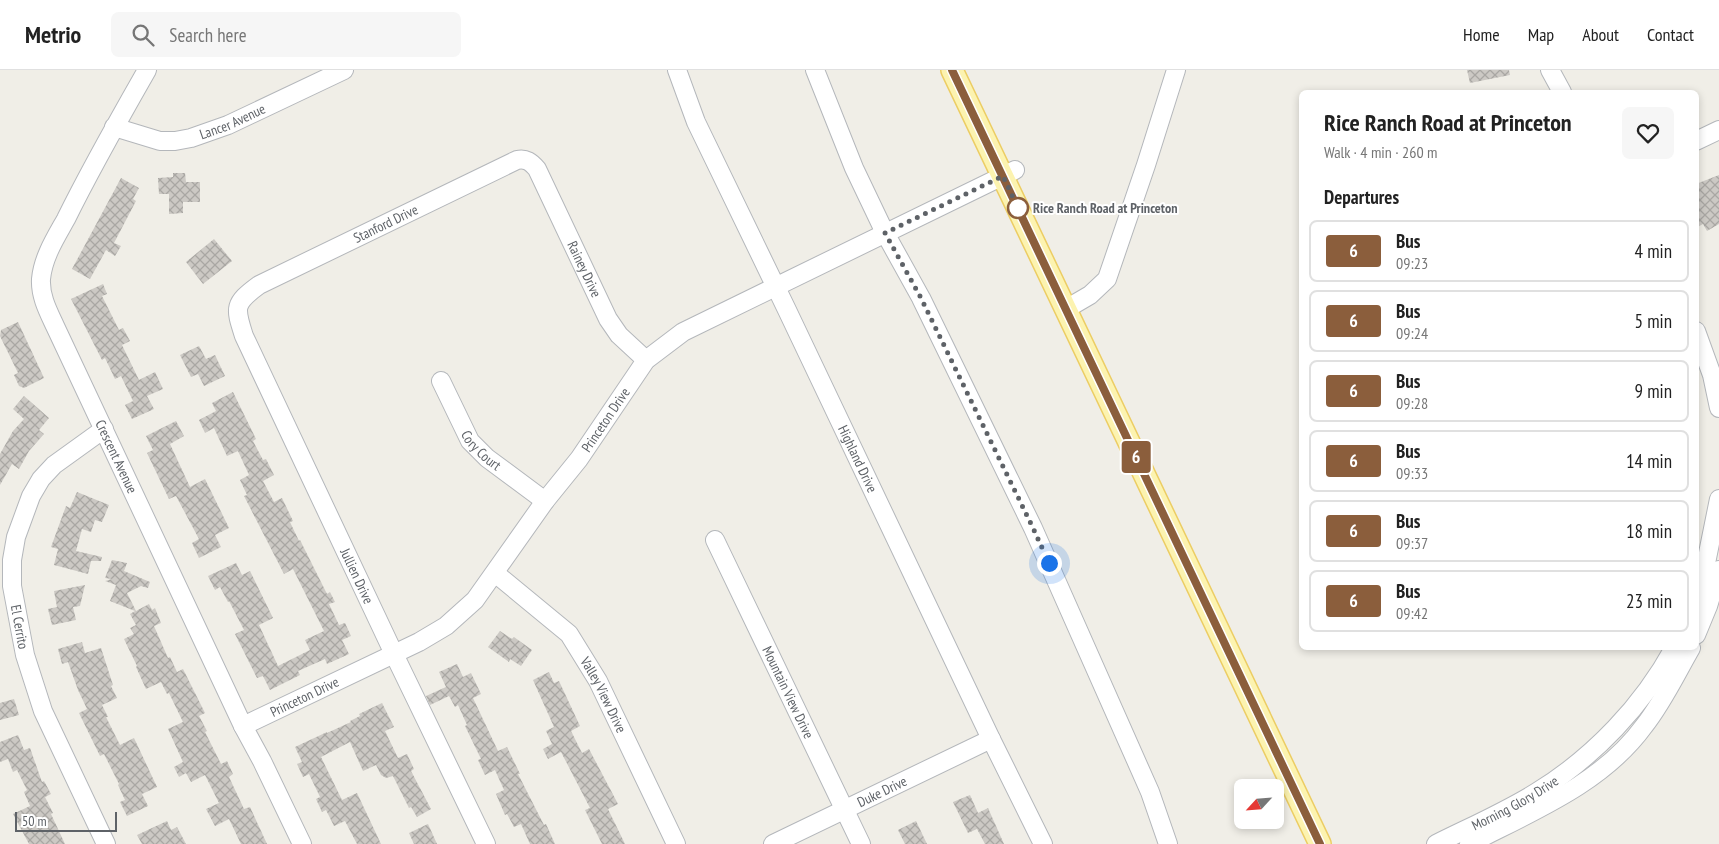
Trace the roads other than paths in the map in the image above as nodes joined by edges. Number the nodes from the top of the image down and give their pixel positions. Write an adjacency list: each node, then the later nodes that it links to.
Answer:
1 (147, 70): 10 (street, Crescent Avenue)
2 (344, 70): 10 (street, Lancer Avenue)
3 (677, 70): 16 (street, Highland Drive)
4 (815, 70): 15 (street)
5 (952, 70): 14 (main road)
6 (968, 70): 14 (main road)
7 (1176, 70): 18 (street)
8 (1550, 70): 9 (street)
9 (1561, 90)
10 (114, 128): 23 (street, Crescent Avenue)
11 (1719, 130): 12 (street)
12 (1699, 140)
13 (537, 168): 17 (street, Stanford Drive); 20 (street, Rainey Drive)
14 (1009, 173): 15 (street, Princeton Drive); 18 (main road)
15 (885, 233): 16 (street, Princeton Drive); 48 (street)
16 (775, 287): 20 (street, Princeton Drive); 36 (street, Highland Drive)
17 (238, 306): 33 (street, Jullien Drive)
18 (1072, 306): 49 (main road); 50 (main road)
19 (1699, 339): 22 (street)
20 (646, 360): 25 (street, Princeton Drive)
21 (442, 381): 25 (street, Cory Court)
22 (1719, 408)
23 (104, 429): 34 (street, Crescent Avenue); 41 (street, El Cerrito)
24 (1719, 499): 29 (street)
25 (545, 501): 28 (street, Princeton Drive)
26 (715, 540): 40 (street, Mountain View Drive)
27 (1719, 570): 30 (street)
28 (495, 573): 33 (street, Princeton Drive); 44 (street, Valley View Drive)
29 (1699, 587)
30 (1699, 628)
31 (1673, 650): 35 (street, Morning Glory Drive)
32 (1690, 650): 37 (street, Morning Glory Drive)
33 (394, 654): 34 (street, Princeton Drive); 43 (street, Jullien Drive)
34 (242, 726): 42 (street, Crescent Avenue)
35 (1608, 735): 37 (street); 38 (street, Morning Glory Drive)
36 (991, 739): 40 (street, Duke Drive); 47 (street, Highland Drive)
37 (1622, 752): 39 (street, Morning Glory Drive)
38 (1589, 753): 39 (street); 51 (street, Morning Glory Drive)
39 (1601, 769): 52 (street, Morning Glory Drive)
40 (844, 809): 45 (street, Duke Drive); 46 (street, Mountain View Drive)
41 (106, 844)
42 (302, 844)
43 (486, 844)
44 (676, 844)
45 (773, 844)
46 (861, 844)
47 (1043, 844)
48 (1168, 844)
49 (1320, 844)
50 (1331, 844)
51 (1436, 844)
52 (1469, 844)

